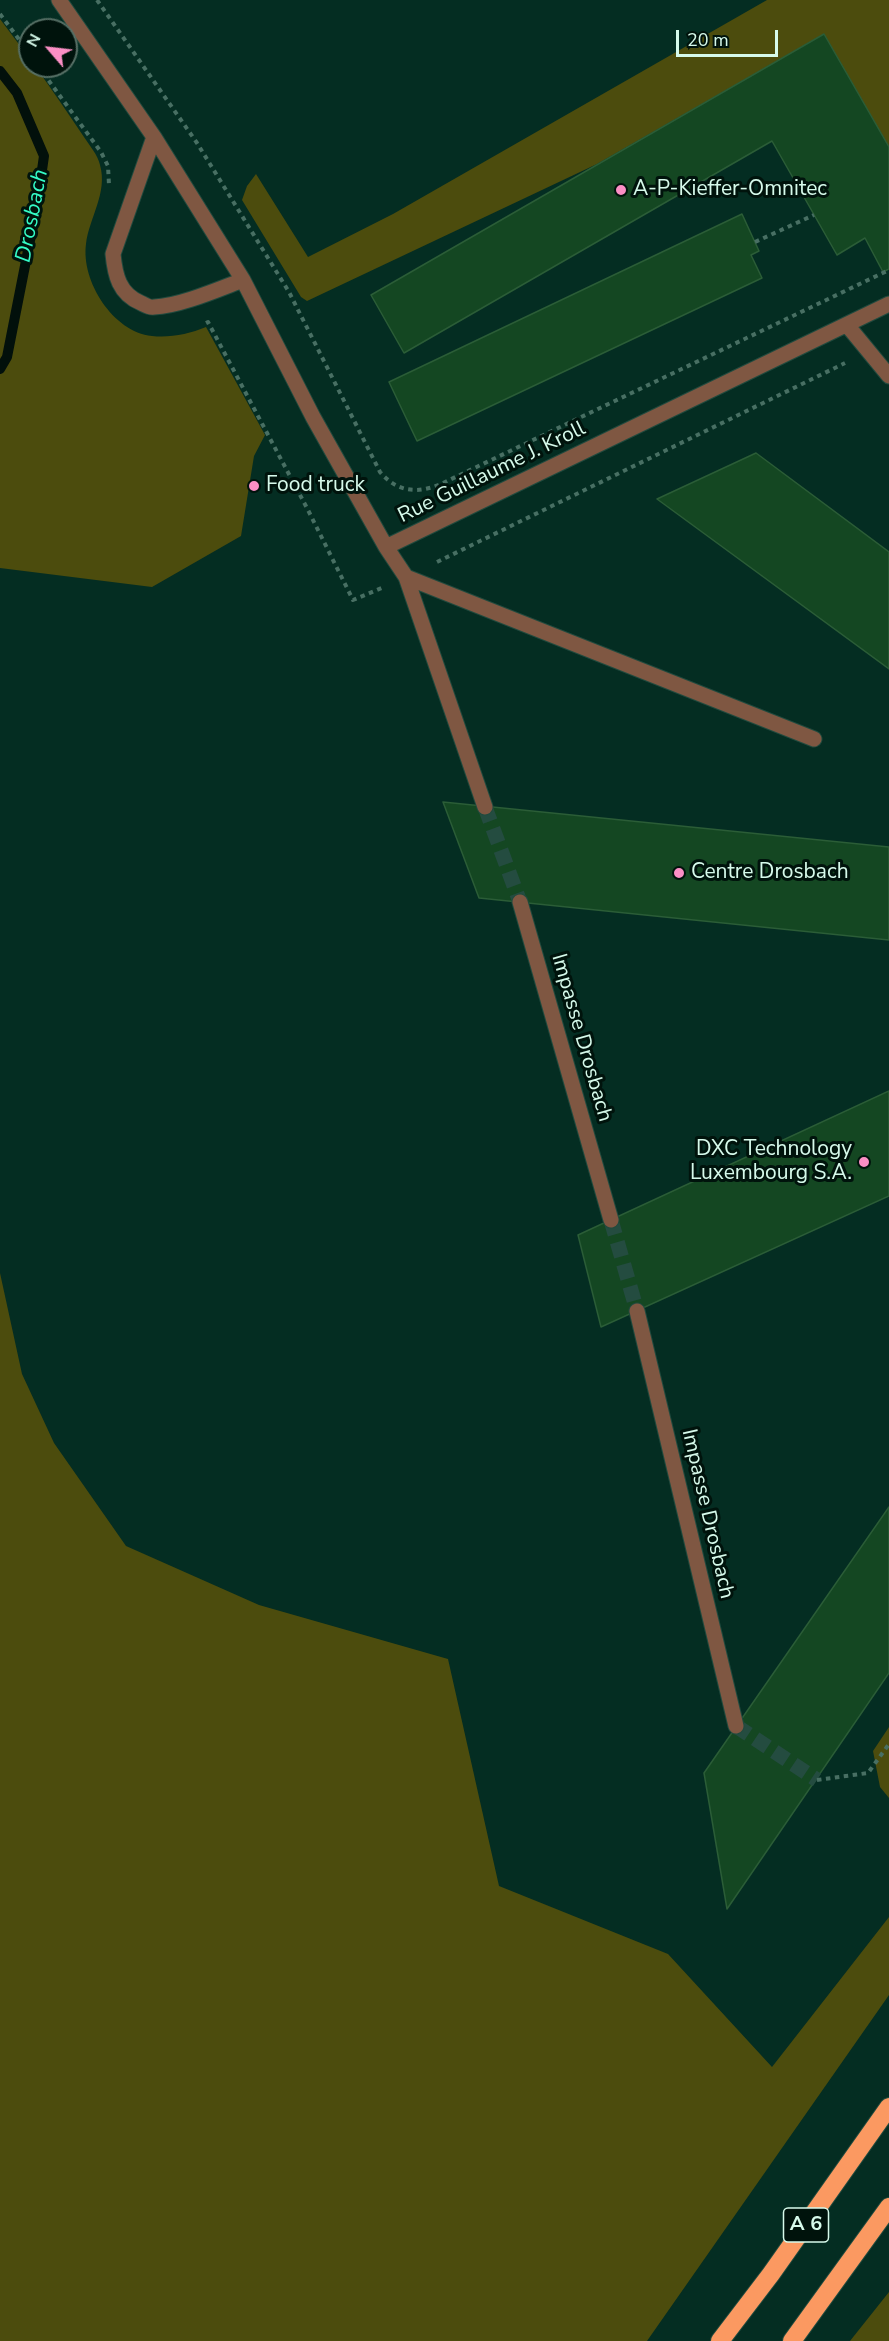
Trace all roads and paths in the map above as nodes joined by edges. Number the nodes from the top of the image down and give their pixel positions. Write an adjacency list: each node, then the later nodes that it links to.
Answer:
1 (58, 0): 5 (street, Rue Guillaume J. Kroll)
2 (97, 0): 8 (path)
3 (0, 14): 4 (path)
4 (18, 38)
5 (154, 137): 9 (street, Rue Guillaume J. Kroll); 9 (street)
6 (814, 215): 7 (path)
7 (755, 242)
8 (889, 270)
9 (243, 280): 13 (street, Rue Guillaume J. Kroll)
10 (889, 304): 11 (street, Rue Guillaume J. Kroll)
11 (847, 325): 12 (street); 13 (street, Rue Guillaume J. Kroll)
12 (889, 376)
13 (386, 547): 14 (street)
14 (406, 577): 15 (street); 16 (street)
15 (814, 739)
16 (485, 807)
17 (520, 902): 18 (street, Impasse Drosbach)
18 (611, 1220)
19 (637, 1311): 20 (street, Impasse Drosbach)
20 (736, 1726)
21 (889, 1744): 22 (path)
22 (817, 1780)
23 (889, 2107): 25 (highway, A 6)
24 (889, 2207): 26 (highway, A 6)
25 (720, 2341)
26 (792, 2341)

